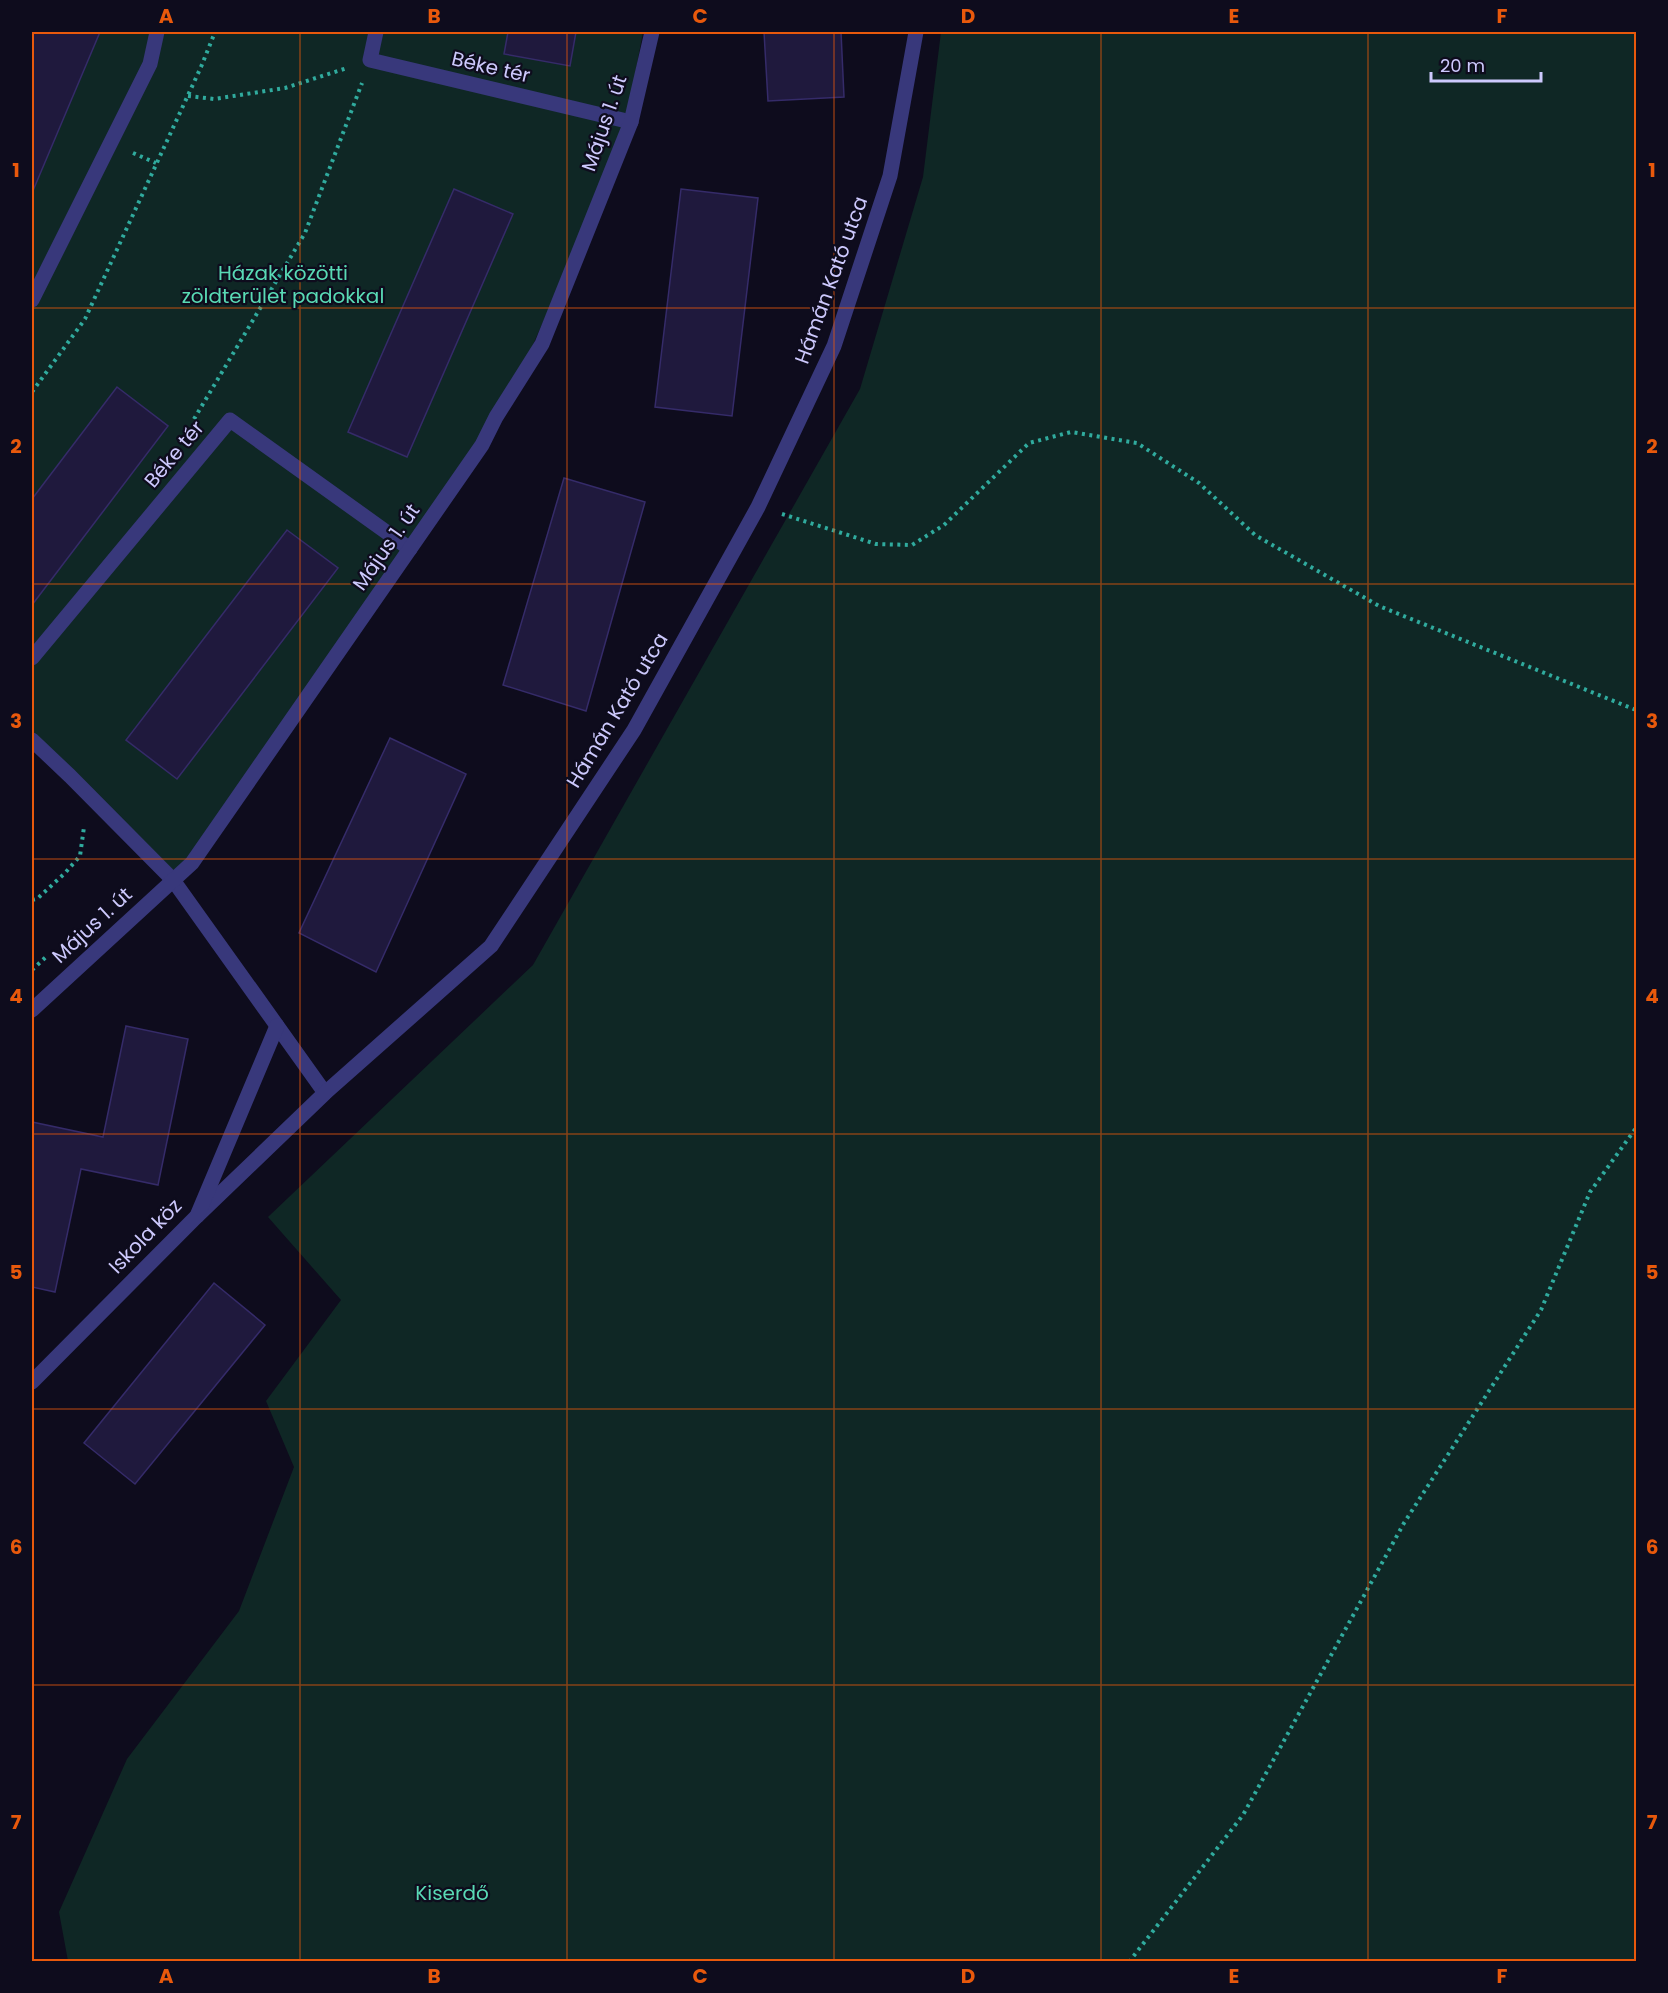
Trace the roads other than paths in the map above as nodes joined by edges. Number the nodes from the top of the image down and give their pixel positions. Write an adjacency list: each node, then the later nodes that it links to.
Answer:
1 (157, 32): 6 (street)
2 (376, 32): 5 (street, Béke tér)
3 (652, 32): 5 (street, Május 1. út)
4 (916, 32): 13 (street, Hámán Kató utca)
5 (631, 122): 7 (street, Május 1. út)
6 (32, 300)
7 (410, 549): 8 (street, Béke tér); 10 (street, Május 1. út)
8 (32, 657)
9 (32, 740): 10 (street)
10 (173, 880): 11 (street, Május 1. út); 12 (street)
11 (32, 1010)
12 (278, 1026): 13 (street); 14 (street, Iskola köz)
13 (325, 1093): 14 (street, Hámán Kató utca)
14 (197, 1216): 15 (street, Iskola köz)
15 (32, 1382)

